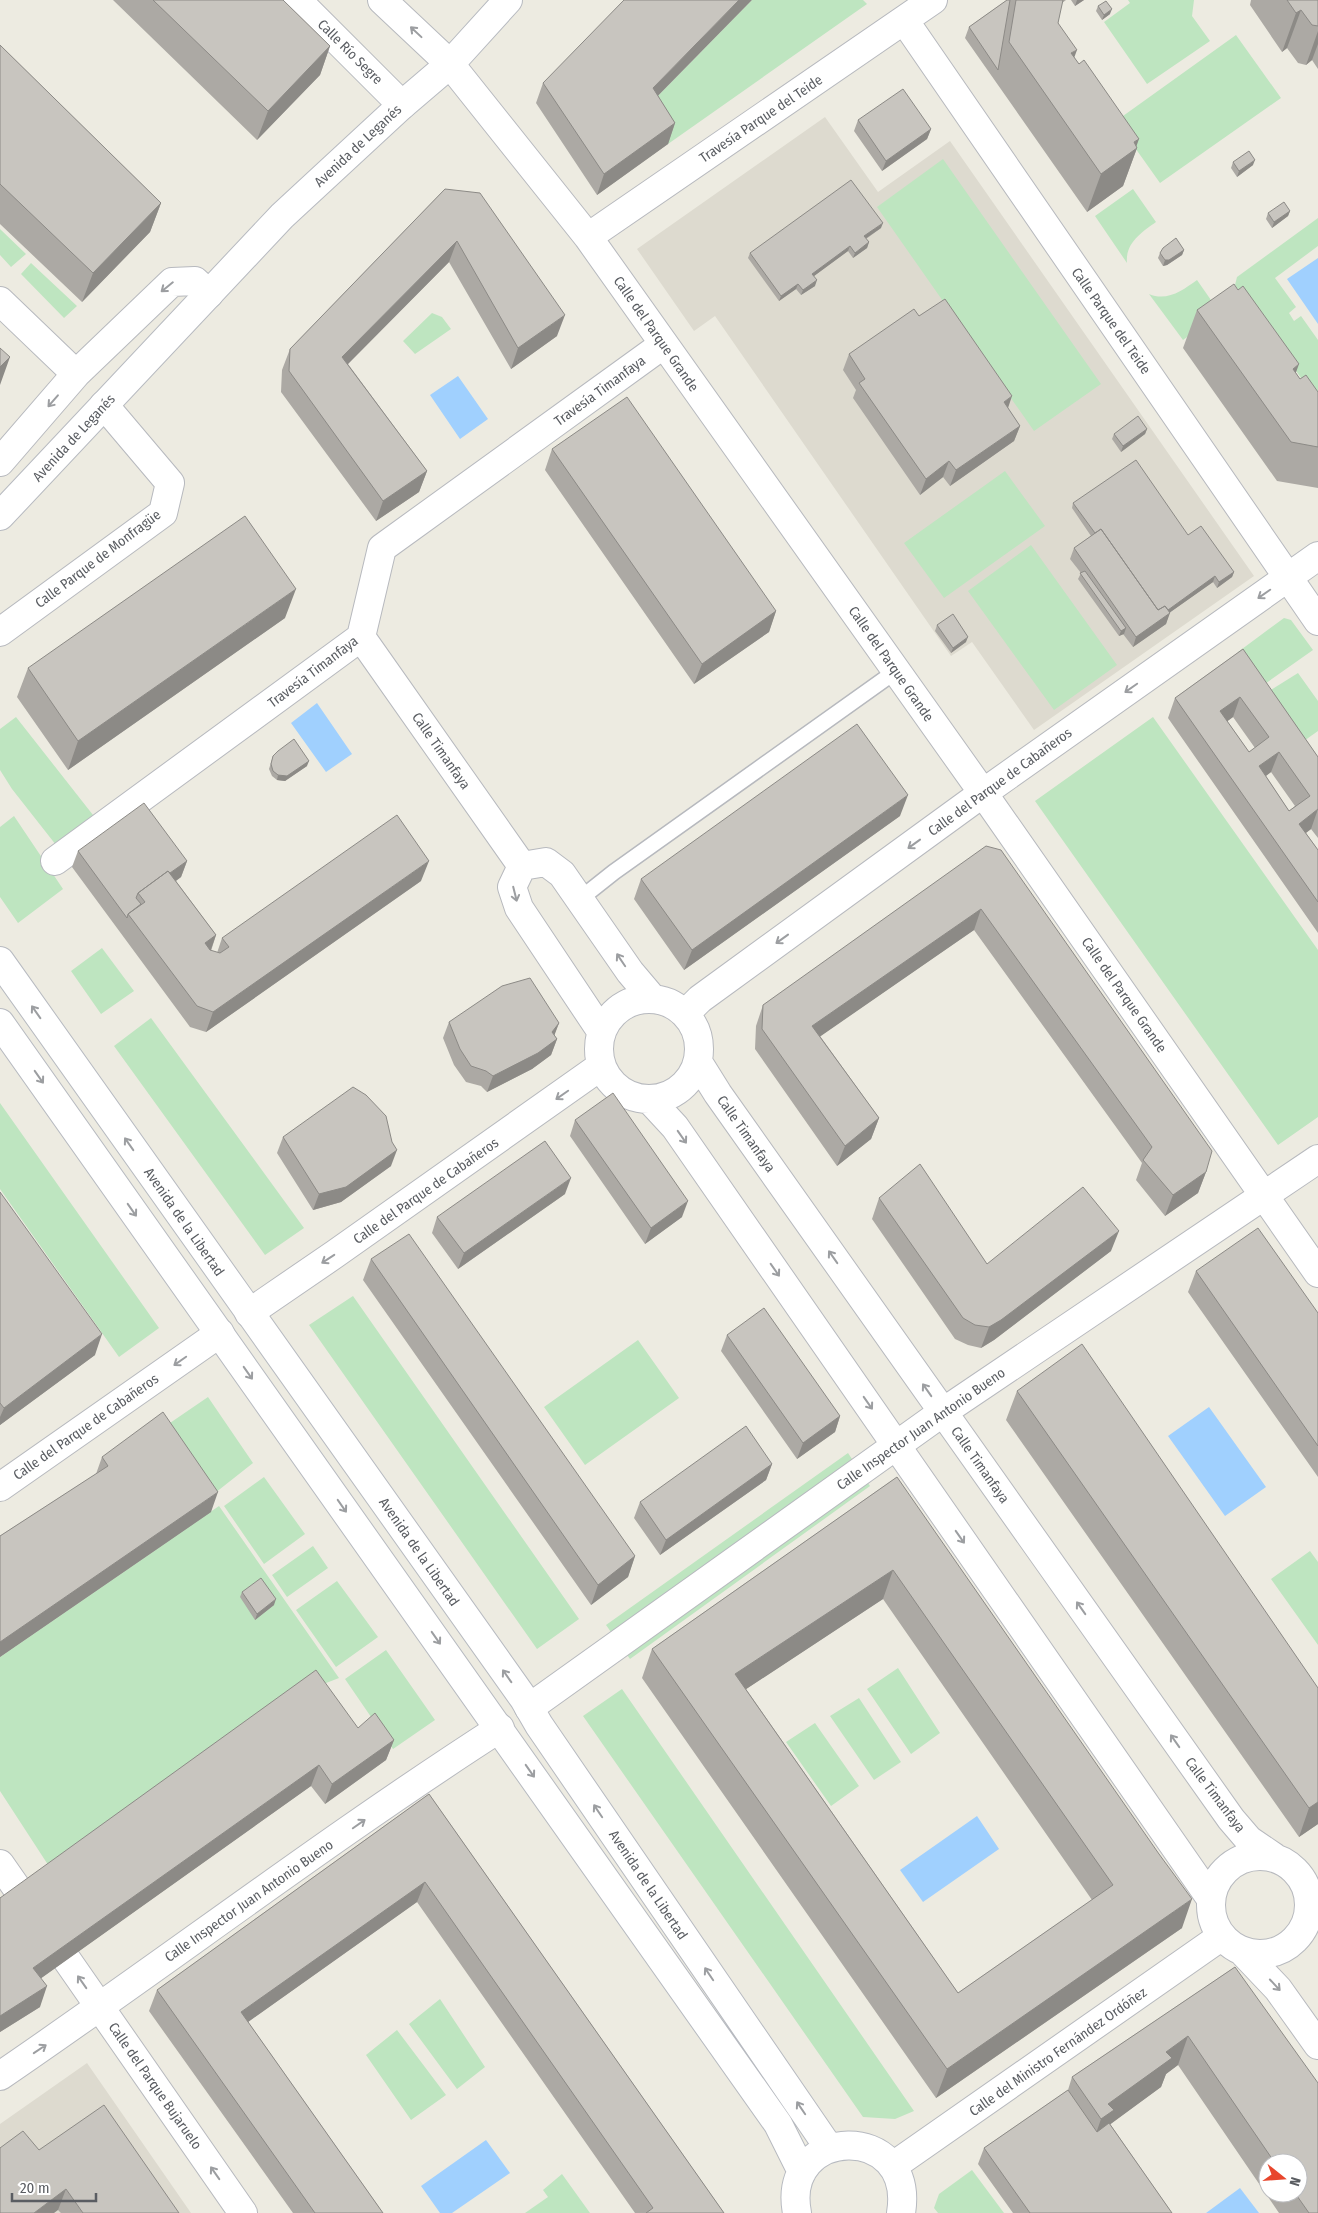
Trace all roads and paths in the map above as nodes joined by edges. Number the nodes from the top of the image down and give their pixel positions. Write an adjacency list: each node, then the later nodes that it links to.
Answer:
1 (297, 0): 7 (street, Calle Río Segre)
2 (382, 0): 6 (street, one-way to 2)
3 (508, 0): 6 (street, Avenida de Leganés)
4 (933, 0): 5 (street, Travesía Parque del Teide)
5 (904, 20): 8 (street, Travesía Parque del Teide); 17 (street, Calle Parque del Teide)
6 (450, 64): 7 (street, Avenida de Leganés); 8 (street, Calle del Parque Grande)
7 (402, 105): 9 (street, Avenida de Leganés)
8 (588, 237): 11 (street, Calle del Parque Grande)
9 (209, 294): 12 (street, one-way to 12); 13 (street, Avenida de Leganés)
10 (0, 301): 12 (street)
11 (664, 344): 20 (street, Travesía Timanfaya); 21 (street, Calle del Parque Grande)
12 (76, 374): 14 (street, one-way to 14)
13 (104, 405): 15 (street, Avenida de Leganés); 19 (street, Calle Parque de Monfragüe)
14 (0, 462)
15 (0, 516)
16 (1318, 556): 17 (street, Calle del Parque de Cabañeros)
17 (1288, 577): 18 (street, Calle Parque del Teide); 22 (street, Calle del Parque de Cabañeros, one-way to 22)
18 (1318, 621)
19 (0, 632)
20 (361, 637): 23 (street, Travesía Timanfaya); 24 (street, Calle Timanfaya)
21 (896, 671): 22 (street, Calle del Parque Grande); 25 (lane)
22 (983, 793): 28 (street, Calle del Parque de Cabañeros, one-way to 28); 35 (street, Calle del Parque Grande)
23 (55, 861)
24 (522, 866): 25 (street); 30 (street, one-way to 30)
25 (580, 899): 27 (street, one-way to 25)
26 (0, 961): 37 (street, Avenida de la Libertad, one-way to 26)
27 (652, 998): 28 (street); 30 (street)
28 (686, 1013): 31 (street)
29 (0, 1023): 38 (street, one-way to 38)
30 (601, 1031): 32 (street)
31 (698, 1062): 33 (street); 39 (street, Calle Timanfaya, one-way to 31)
32 (601, 1066): 33 (street); 37 (street, Calle del Parque de Cabañeros, one-way to 37)
33 (650, 1100): 40 (street, one-way to 40)
34 (1318, 1159): 35 (street, Calle Inspector Juan Antonio Bueno)
35 (1264, 1197): 36 (street, Calle del Parque Grande); 39 (street, Calle Inspector Juan Antonio Bueno)
36 (1318, 1273)
37 (249, 1313): 42 (street, Avenida de la Libertad, one-way to 37)
38 (220, 1333): 41 (street, Calle del Parque de Cabañeros, one-way to 41); 43 (street, one-way to 43)
39 (943, 1412): 40 (street, Calle Inspector Juan Antonio Bueno); 44 (street, Calle Timanfaya, one-way to 39)
40 (897, 1445): 42 (street, Calle Inspector Juan Antonio Bueno); 48 (street, one-way to 48)
41 (0, 1487)
42 (529, 1708): 55 (street, Avenida de la Libertad, one-way to 42)
43 (500, 1728): 52 (street, Calle Inspector Juan Antonio Bueno, one-way to 43); 57 (street, one-way to 57)
44 (1274, 1857): 46 (street); 48 (street)
45 (0, 1864): 47 (street)
46 (1309, 1880): 49 (street); 50 (street)
47 (23, 1897)
48 (1212, 1899): 50 (street)
49 (1318, 1928)
50 (1231, 1943): 53 (street, one-way to 53); 56 (street, Calle del Ministro Fernández Ordóñez)
51 (67, 1960): 52 (street, Calle del Parque Bujaruelo, one-way to 51)
52 (100, 2008): 54 (street, Calle Inspector Juan Antonio Bueno, one-way to 52); 58 (street, Calle del Parque Bujaruelo, one-way to 52)
53 (1318, 2045)
54 (0, 2076)
55 (829, 2148): 56 (street); 57 (street)
56 (893, 2166): 60 (street)
57 (802, 2172): 59 (street)
58 (243, 2213)
59 (797, 2213)
60 (901, 2213)

